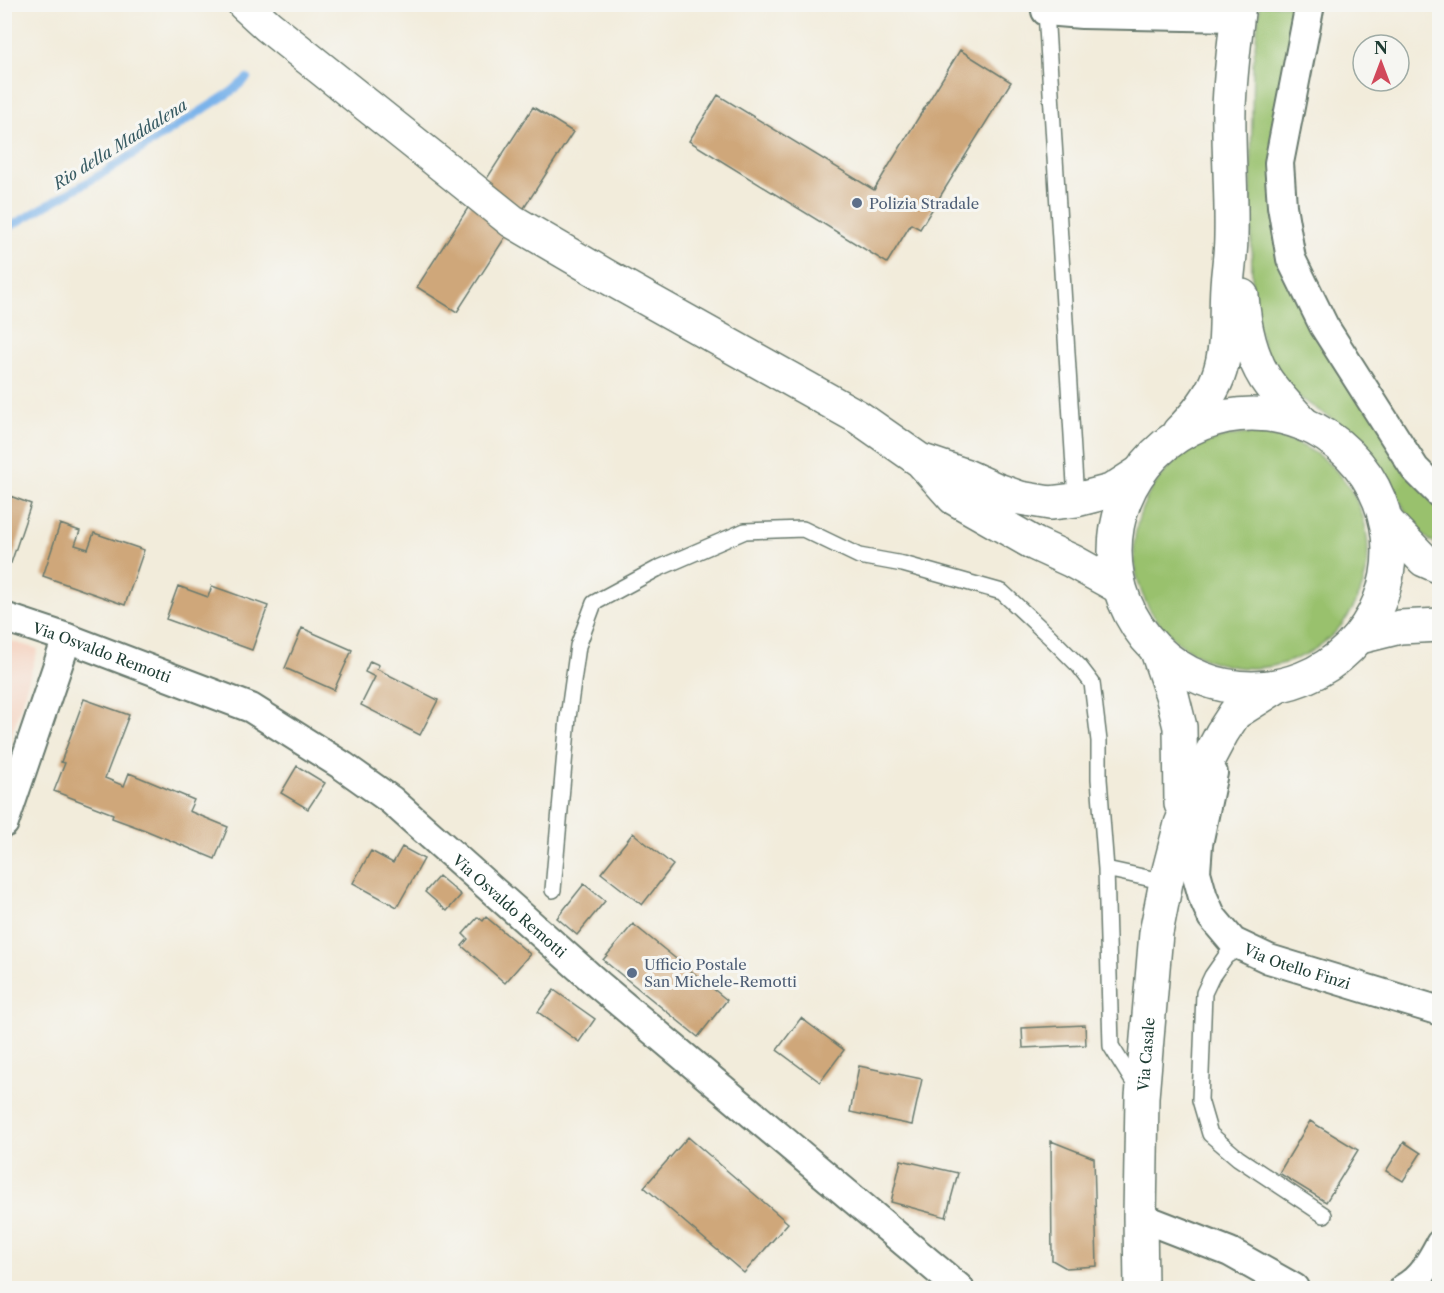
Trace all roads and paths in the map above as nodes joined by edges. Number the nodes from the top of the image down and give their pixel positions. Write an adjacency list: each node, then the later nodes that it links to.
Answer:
1 (216, 4): 6 (main road)
2 (244, 4): 6 (main road)
3 (1310, 4): 12 (street)
4 (1046, 8): 5 (street); 13 (lane)
5 (1238, 11): 7 (main road)
6 (266, 15): 10 (main road)
7 (1231, 238): 8 (main road); 9 (main road)
8 (1305, 425): 9 (main road); 14 (main road)
9 (1168, 443): 11 (main road)
10 (921, 461): 13 (main road); 16 (main road)
11 (1139, 473): 13 (main road); 16 (main road)
12 (1440, 494)
13 (1076, 500)
14 (1386, 521): 15 (main road); 19 (main road)
15 (1440, 567)
16 (1119, 588): 21 (main road)
17 (4, 617): 20 (street, Via Osvaldo Remotti)
18 (1440, 624): 19 (main road)
19 (1360, 637): 22 (main road)
20 (67, 639): 24 (street); 35 (street, Via Osvaldo Remotti)
21 (1157, 651): 22 (main road); 25 (main road, Via Casale)
22 (1278, 686): 23 (main road, Via Casale)
23 (1222, 733): 25 (main road, Via Casale); 29 (street, Via Otello Finzi)
24 (4, 823)
25 (1181, 824): 27 (main road, Via Casale)
26 (1106, 869): 27 (lane); 28 (lane); 31 (lane)
27 (1166, 882): 31 (main road, Via Casale)
28 (554, 890)
29 (1241, 947): 30 (street, Via Otello Finzi); 32 (lane)
30 (1440, 1011)
31 (1142, 1096): 33 (main road, Via Casale)
32 (1324, 1215)
33 (1140, 1217): 36 (main road, Via Casale); 37 (street)
34 (1440, 1244): 38 (street)
35 (959, 1288)
36 (1141, 1288)
37 (1294, 1288)
38 (1404, 1288)

